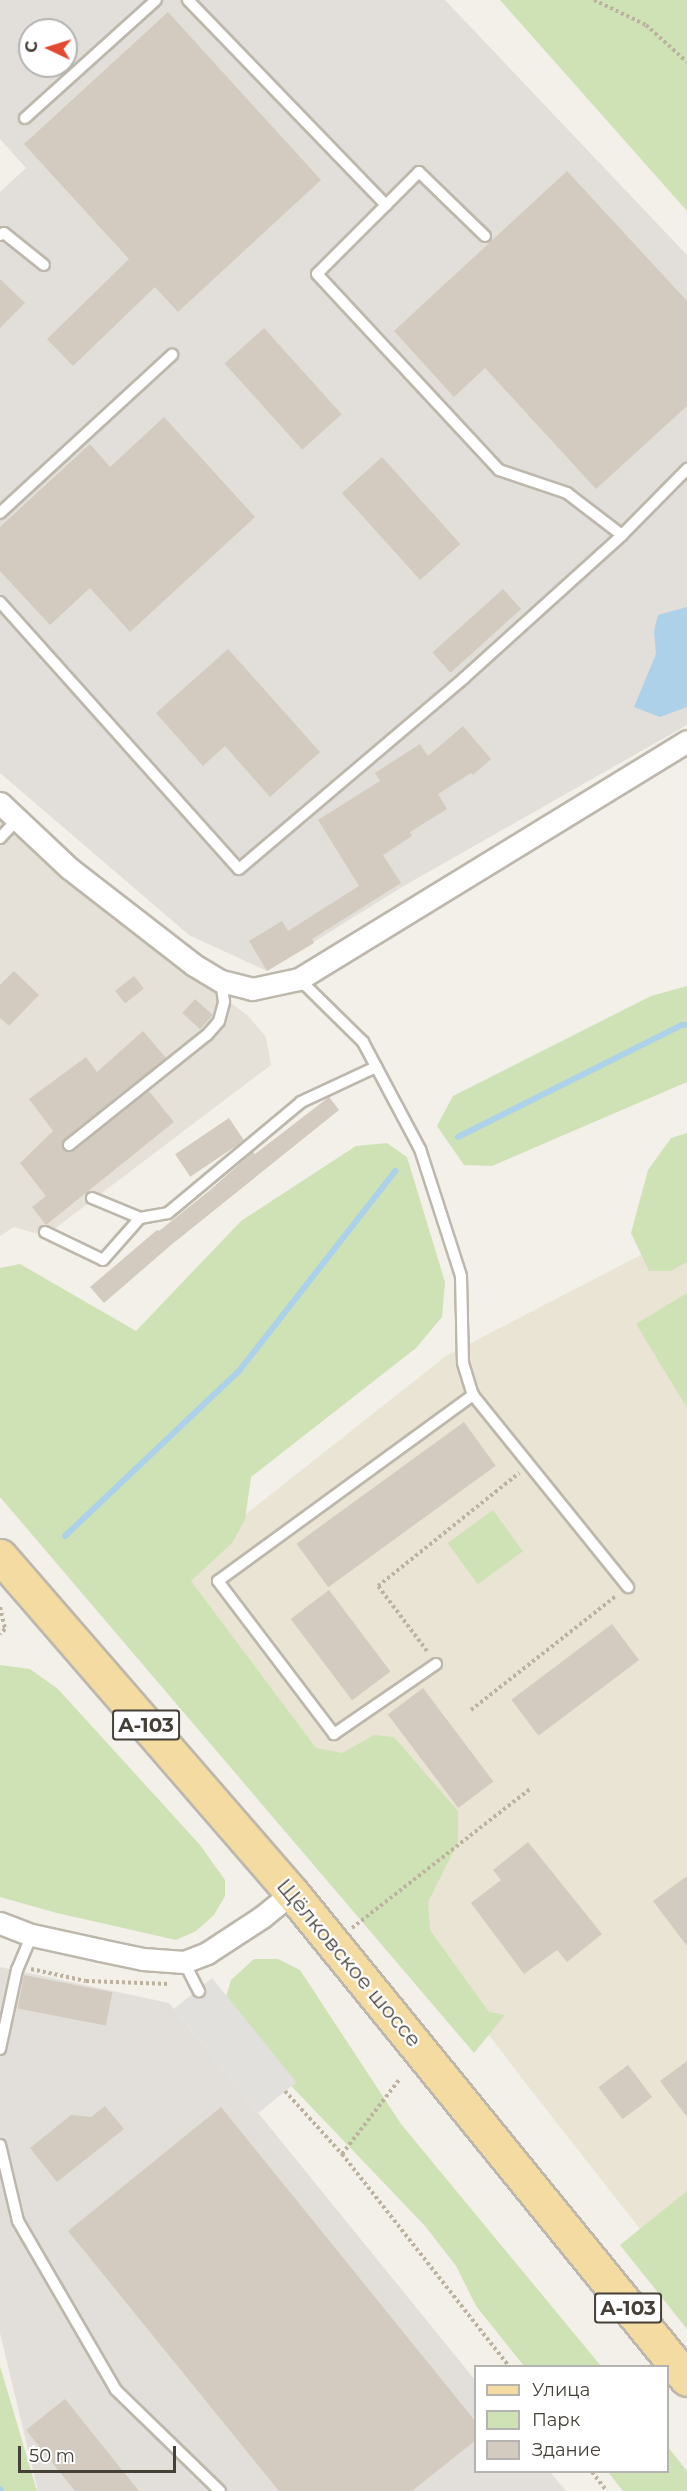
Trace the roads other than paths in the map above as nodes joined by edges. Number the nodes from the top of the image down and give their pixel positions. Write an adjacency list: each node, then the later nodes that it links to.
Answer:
1 (156, 0): 3 (lane)
2 (188, 0): 4 (lane)
3 (25, 118)
4 (386, 205): 6 (lane); 11 (lane)
5 (0, 235): 7 (lane)
6 (485, 236)
7 (44, 265)
8 (172, 355): 10 (lane)
9 (687, 469): 11 (lane)
10 (0, 513)
11 (622, 535): 12 (lane)
12 (0, 602)
13 (687, 741): 17 (street)
14 (0, 803): 15 (street)
15 (17, 820): 16 (lane); 18 (street)
16 (0, 838)
17 (299, 979): 18 (street); 19 (lane)
18 (221, 981): 20 (lane)
19 (376, 1067): 22 (lane); 24 (lane)
20 (69, 1145)
21 (92, 1198): 22 (lane)
22 (140, 1218): 23 (lane)
23 (45, 1232)
24 (473, 1395): 26 (lane); 27 (lane)
25 (0, 1556): 28 (main road, Щёлковское шоссе / А-103)
26 (628, 1587)
27 (436, 1664)
28 (292, 1893): 31 (street); 35 (main road, Щёлковское шоссе / А-103)
29 (0, 1923): 30 (street)
30 (32, 1935): 31 (street); 33 (lane)
31 (184, 1962): 32 (lane)
32 (197, 1988)
33 (0, 2049)
34 (0, 2145): 36 (lane)
35 (687, 2379)
36 (220, 2491)

